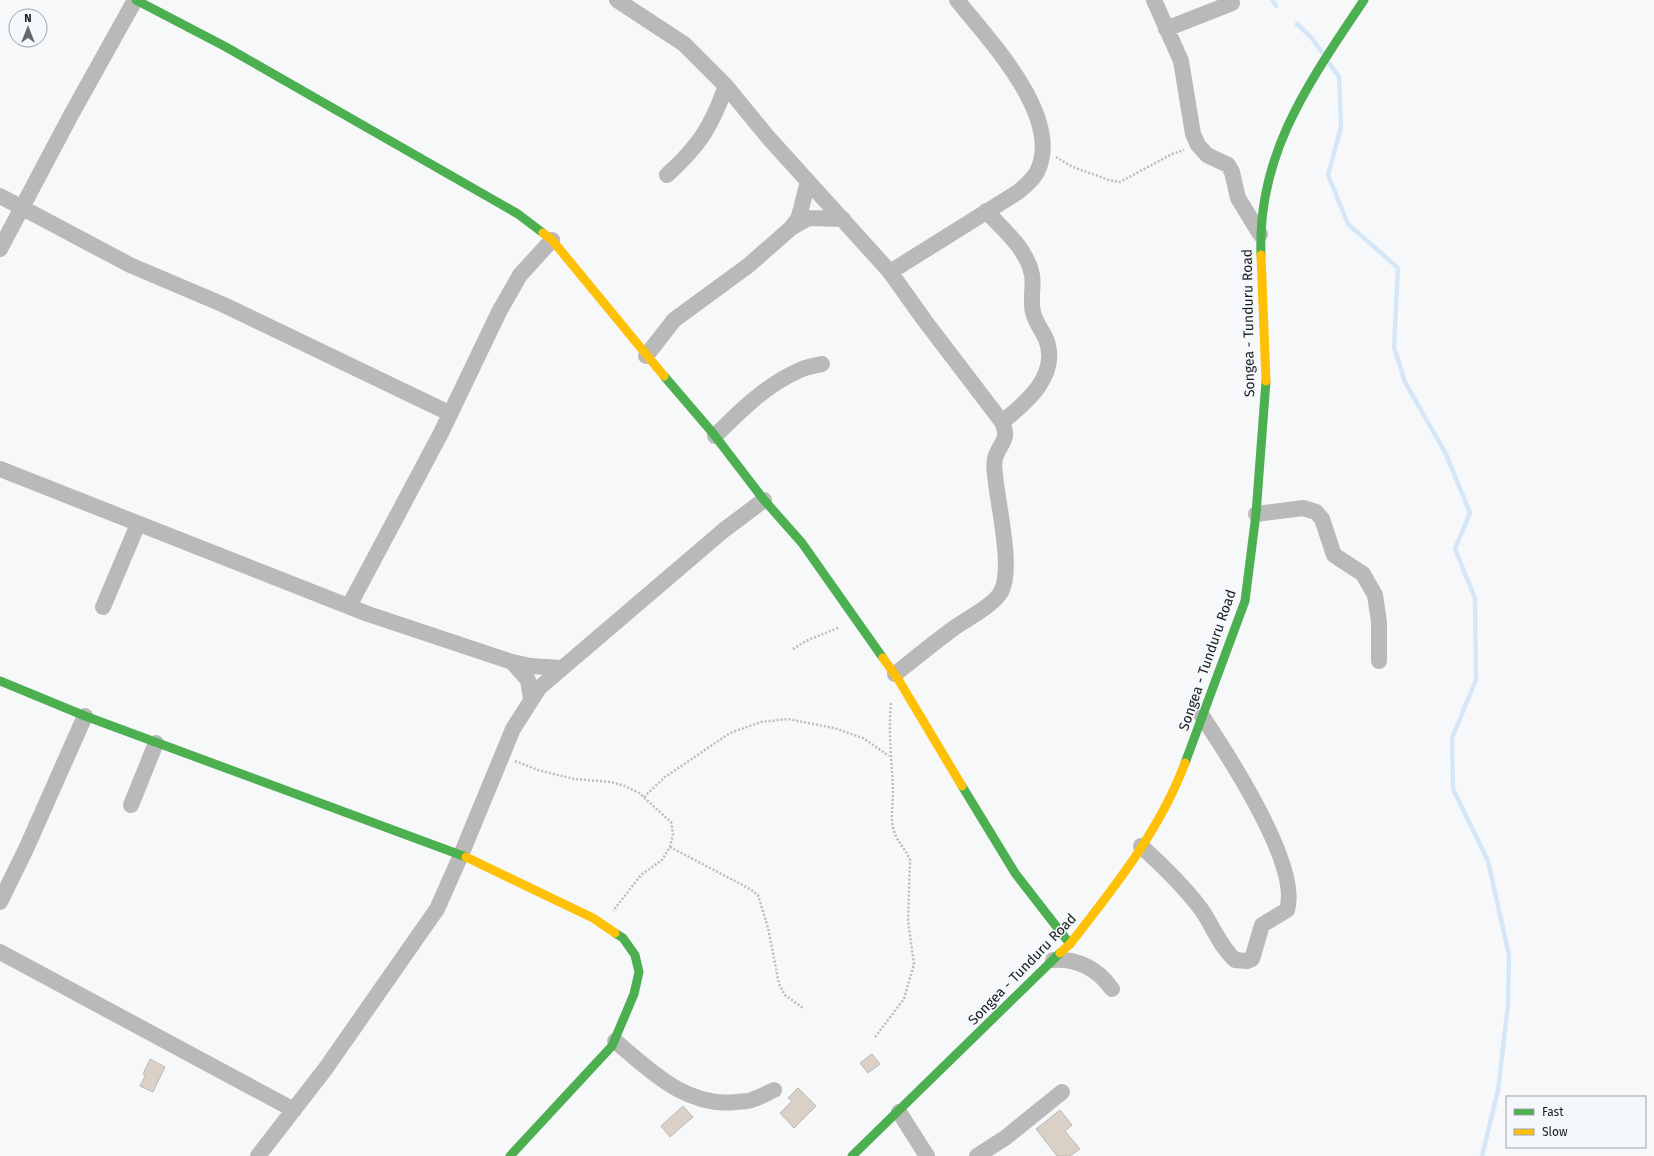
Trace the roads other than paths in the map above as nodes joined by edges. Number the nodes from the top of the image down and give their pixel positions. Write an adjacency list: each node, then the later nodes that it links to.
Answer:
1 (135, 0): 12 (street); 17 (main road)
2 (617, 0): 8 (street)
3 (957, 0): 13 (street)
4 (1154, 0): 7 (street)
5 (1364, 0): 16 (main road, Songea - Tunduru Road)
6 (1232, 3): 7 (street)
7 (1166, 29): 16 (street)
8 (726, 86): 9 (street); 10 (street)
9 (667, 175)
10 (808, 181): 14 (street); 15 (street)
11 (0, 196): 12 (street)
12 (22, 207): 18 (street); 22 (street)
13 (986, 211): 19 (street); 23 (street)
14 (843, 219): 15 (street); 19 (street)
15 (791, 228): 20 (street)
16 (1260, 234): 27 (main road, Songea - Tunduru Road)
17 (552, 240): 20 (main road); 22 (street)
18 (0, 249)
19 (890, 272): 23 (street)
20 (646, 356): 24 (main road)
21 (822, 364): 24 (street)
22 (449, 413): 29 (street)
23 (1002, 422): 34 (street)
24 (715, 436): 26 (main road)
25 (0, 469): 28 (street)
26 (764, 500): 33 (street); 34 (main road)
27 (1256, 514): 32 (street); 38 (main road, Songea - Tunduru Road)
28 (138, 524): 29 (street); 30 (street)
29 (349, 606): 31 (street)
30 (103, 607)
31 (512, 662): 33 (street); 36 (street)
32 (1378, 662)
33 (561, 668): 36 (street)
34 (896, 676): 44 (main road)
35 (0, 681): 37 (main road)
36 (531, 699): 42 (street)
37 (85, 716): 39 (main road); 43 (street)
38 (1202, 716): 41 (main road, Songea - Tunduru Road); 41 (street)
39 (156, 743): 40 (street); 42 (main road)
40 (131, 805)
41 (1141, 846): 44 (main road, Songea - Tunduru Road)
42 (461, 855): 48 (main road); 51 (street)
43 (0, 902)
44 (1070, 944): 46 (main road, Songea - Tunduru Road)
45 (0, 952): 51 (street)
46 (1053, 960): 47 (street); 52 (main road, Songea - Tunduru Road)
47 (1112, 988)
48 (614, 1041): 49 (street); 54 (main road)
49 (774, 1090)
50 (1062, 1092): 57 (street)
51 (294, 1110): 53 (street)
52 (899, 1112): 55 (main road, Songea - Tunduru Road); 56 (street)
53 (258, 1156)
54 (510, 1156)
55 (852, 1156)
56 (927, 1156)
57 (977, 1156)

